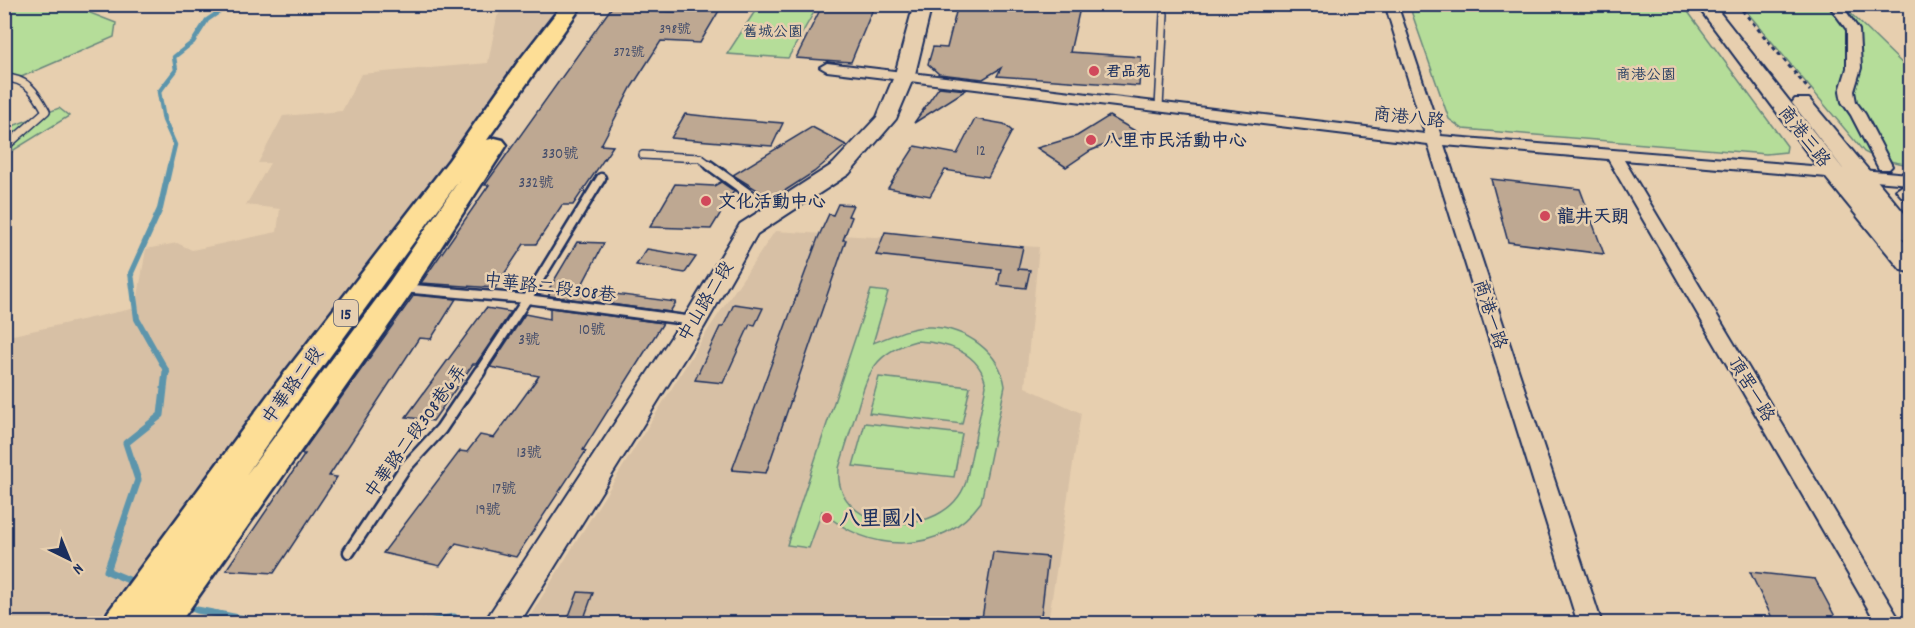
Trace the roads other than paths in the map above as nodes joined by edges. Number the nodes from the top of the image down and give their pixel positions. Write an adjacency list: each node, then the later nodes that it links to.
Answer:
1 (574, 4): 29 (main road, 中華路二段 / 15)
2 (592, 4): 25 (main road, 中華路二段 / 15)
3 (923, 4): 10 (street, 中山路二段)
4 (1391, 4): 13 (street, 商港一路)
5 (1704, 4): 18 (street, 商港三路)
6 (1724, 4): 19 (street, 商港三路)
7 (1834, 4): 17 (street)
8 (1164, 14): 12 (lane)
9 (828, 67): 10 (street, 商港八路)
10 (905, 74): 12 (street, 商港八路); 22 (street, 中山路二段)
11 (4, 78): 14 (lane)
12 (1159, 107): 13 (street, 商港八路)
13 (1436, 140): 16 (street, 商港八路); 32 (street, 商港一路)
14 (4, 148)
15 (643, 154): 22 (lane)
16 (1613, 155): 18 (street, 商港八路); 33 (street, 頂罟一路)
17 (1884, 166)
18 (1834, 173): 19 (street, 商港八路); 24 (street, 商港三路)
19 (1859, 175): 21 (street, 商港八路); 23 (street, 商港三路)
20 (601, 178): 26 (lane, 中華路二段308巷6弄)
21 (1908, 188)
22 (774, 212): 27 (street, 中山路二段)
23 (1911, 234)
24 (1911, 264)
25 (400, 288): 26 (lane, 中華路二段308巷); 30 (main road, 中華路二段 / 15)
26 (527, 299): 27 (lane, 中華路二段308巷); 28 (lane, 中華路二段308巷6弄)
27 (695, 321): 31 (street, 中山路二段)
28 (350, 552)
29 (121, 624)
30 (157, 624)
31 (500, 624)
32 (1590, 624)
33 (1890, 624)

